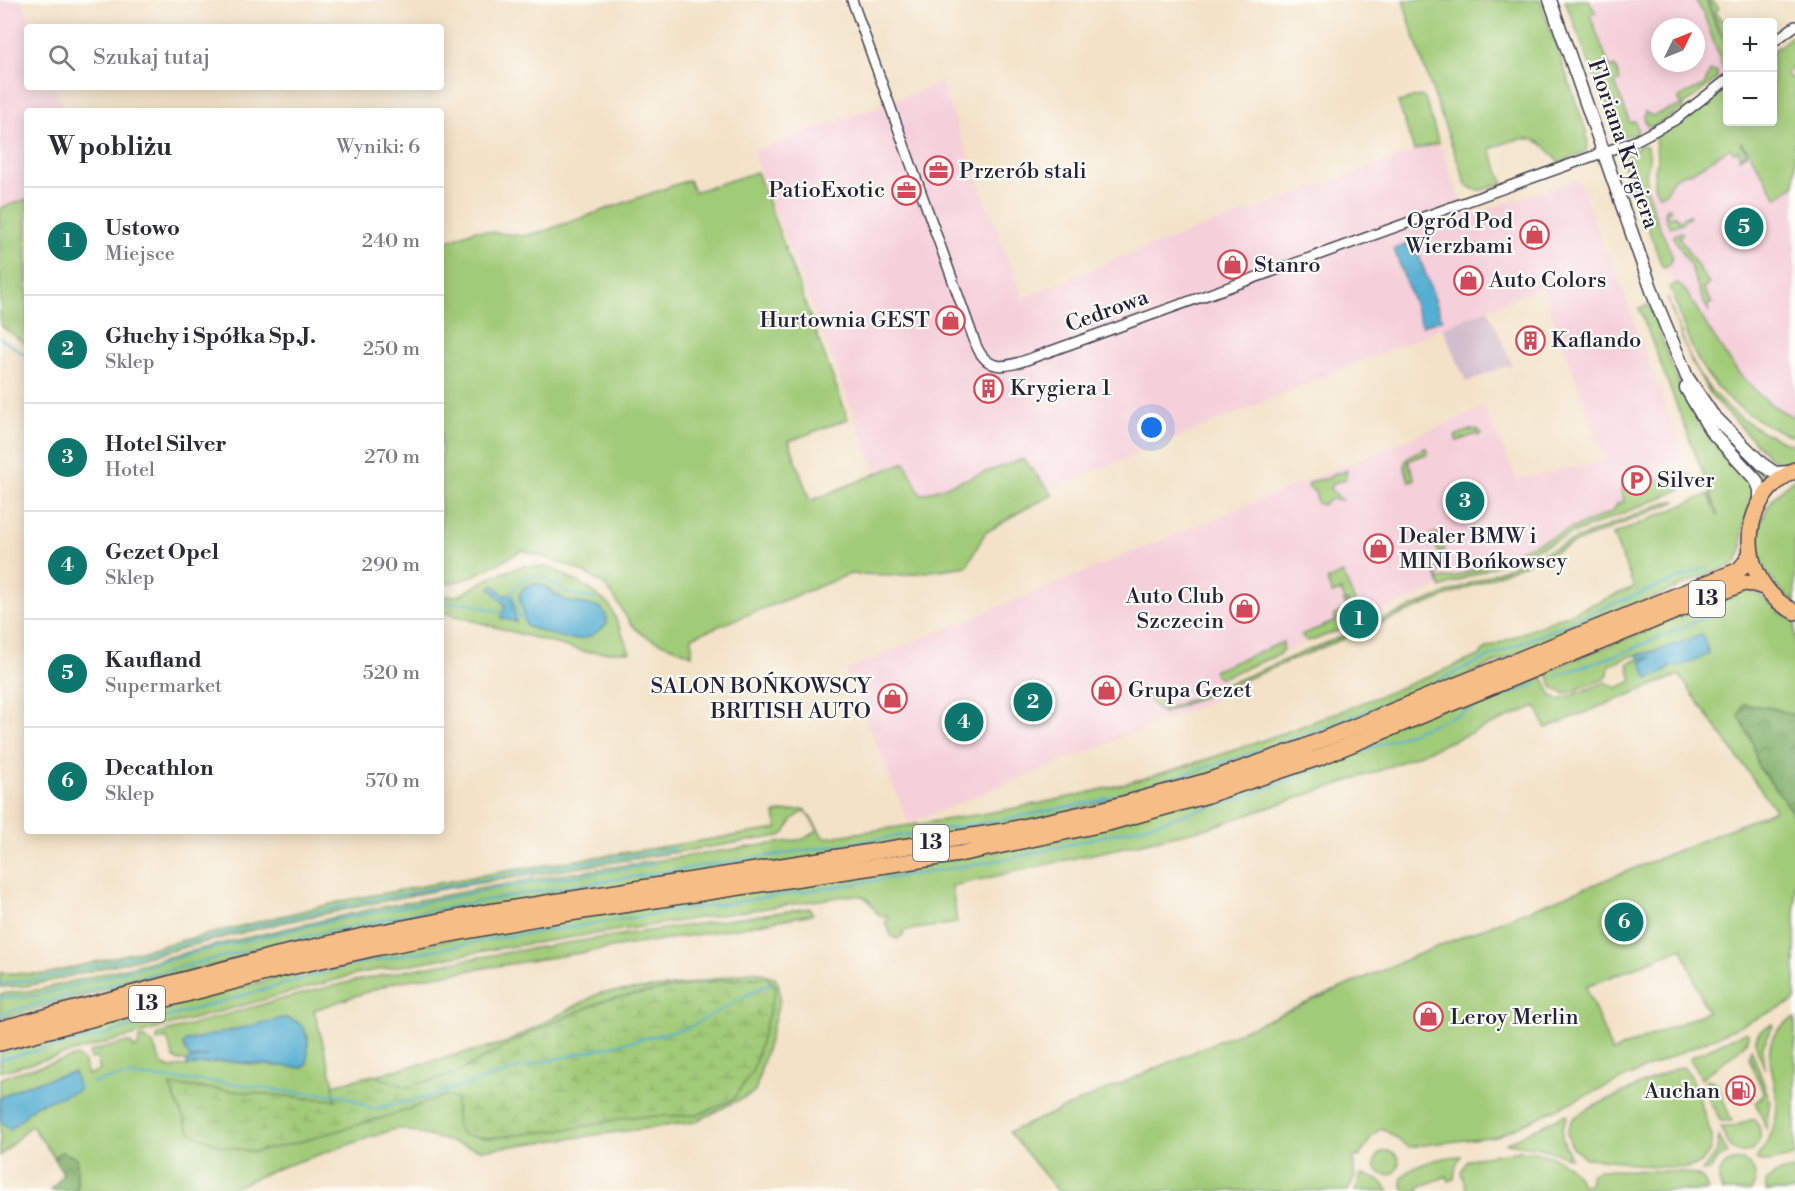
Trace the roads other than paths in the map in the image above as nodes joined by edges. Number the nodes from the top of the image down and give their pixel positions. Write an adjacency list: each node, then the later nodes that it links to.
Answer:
1 (852, 0): 6 (street, Cedrowa)
2 (1550, 0): 6 (street, Floriana Krygiera)
3 (1795, 26): 4 (street)
4 (1777, 40)
5 (1723, 83): 6 (street)
6 (1603, 153): 7 (street, Floriana Krygiera)
7 (1656, 302): 8 (street, Floriana Krygiera); 9 (street, Floriana Krygiera)
8 (1792, 471): 9 (main road, 13)
9 (1760, 501): 10 (main road, 13)
10 (1751, 552): 11 (main road, 13); 13 (main road, 13)
11 (1766, 588): 12 (main road, 13); 14 (main road, 13)
12 (1795, 612)
13 (0, 1027)
14 (0, 1044)

